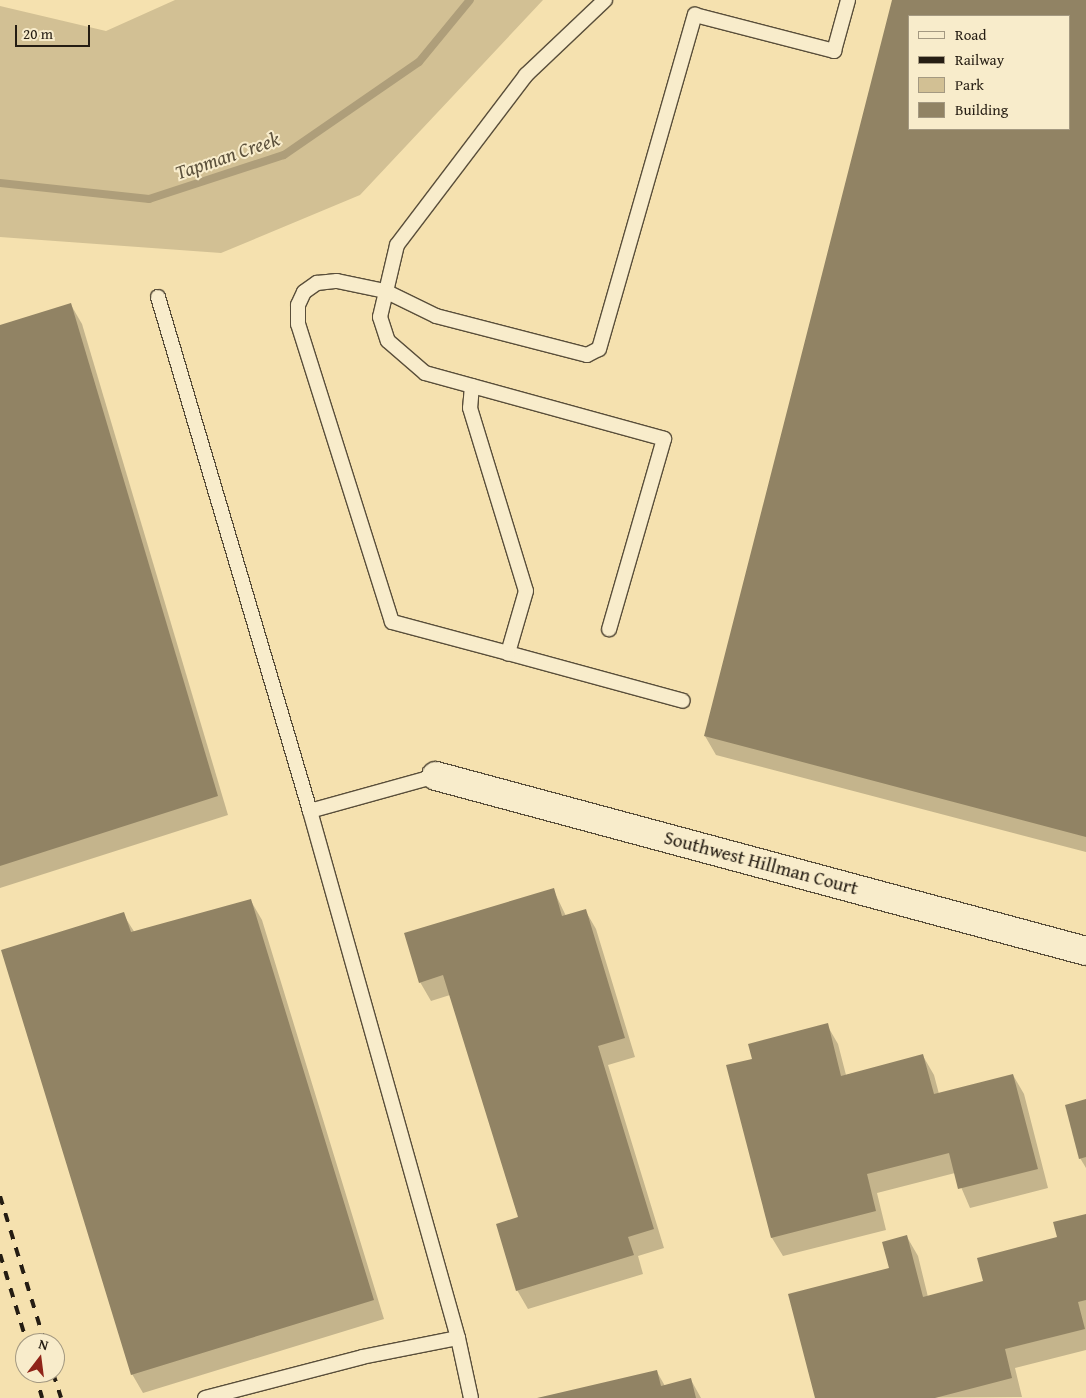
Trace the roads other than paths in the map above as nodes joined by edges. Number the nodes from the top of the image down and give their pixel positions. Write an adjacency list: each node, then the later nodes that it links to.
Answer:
1 (604, 0): 3 (lane)
2 (848, 0): 3 (lane)
3 (385, 291): 5 (lane); 7 (lane)
4 (158, 297): 10 (lane)
5 (472, 386): 6 (lane); 7 (lane)
6 (609, 629)
7 (508, 653): 8 (lane)
8 (683, 701)
9 (436, 776): 10 (lane); 11 (street, Southwest Hillman Court)
10 (310, 811): 12 (lane)
11 (1086, 951)
12 (458, 1338): 13 (lane); 14 (lane)
13 (204, 1398)
14 (471, 1398)

